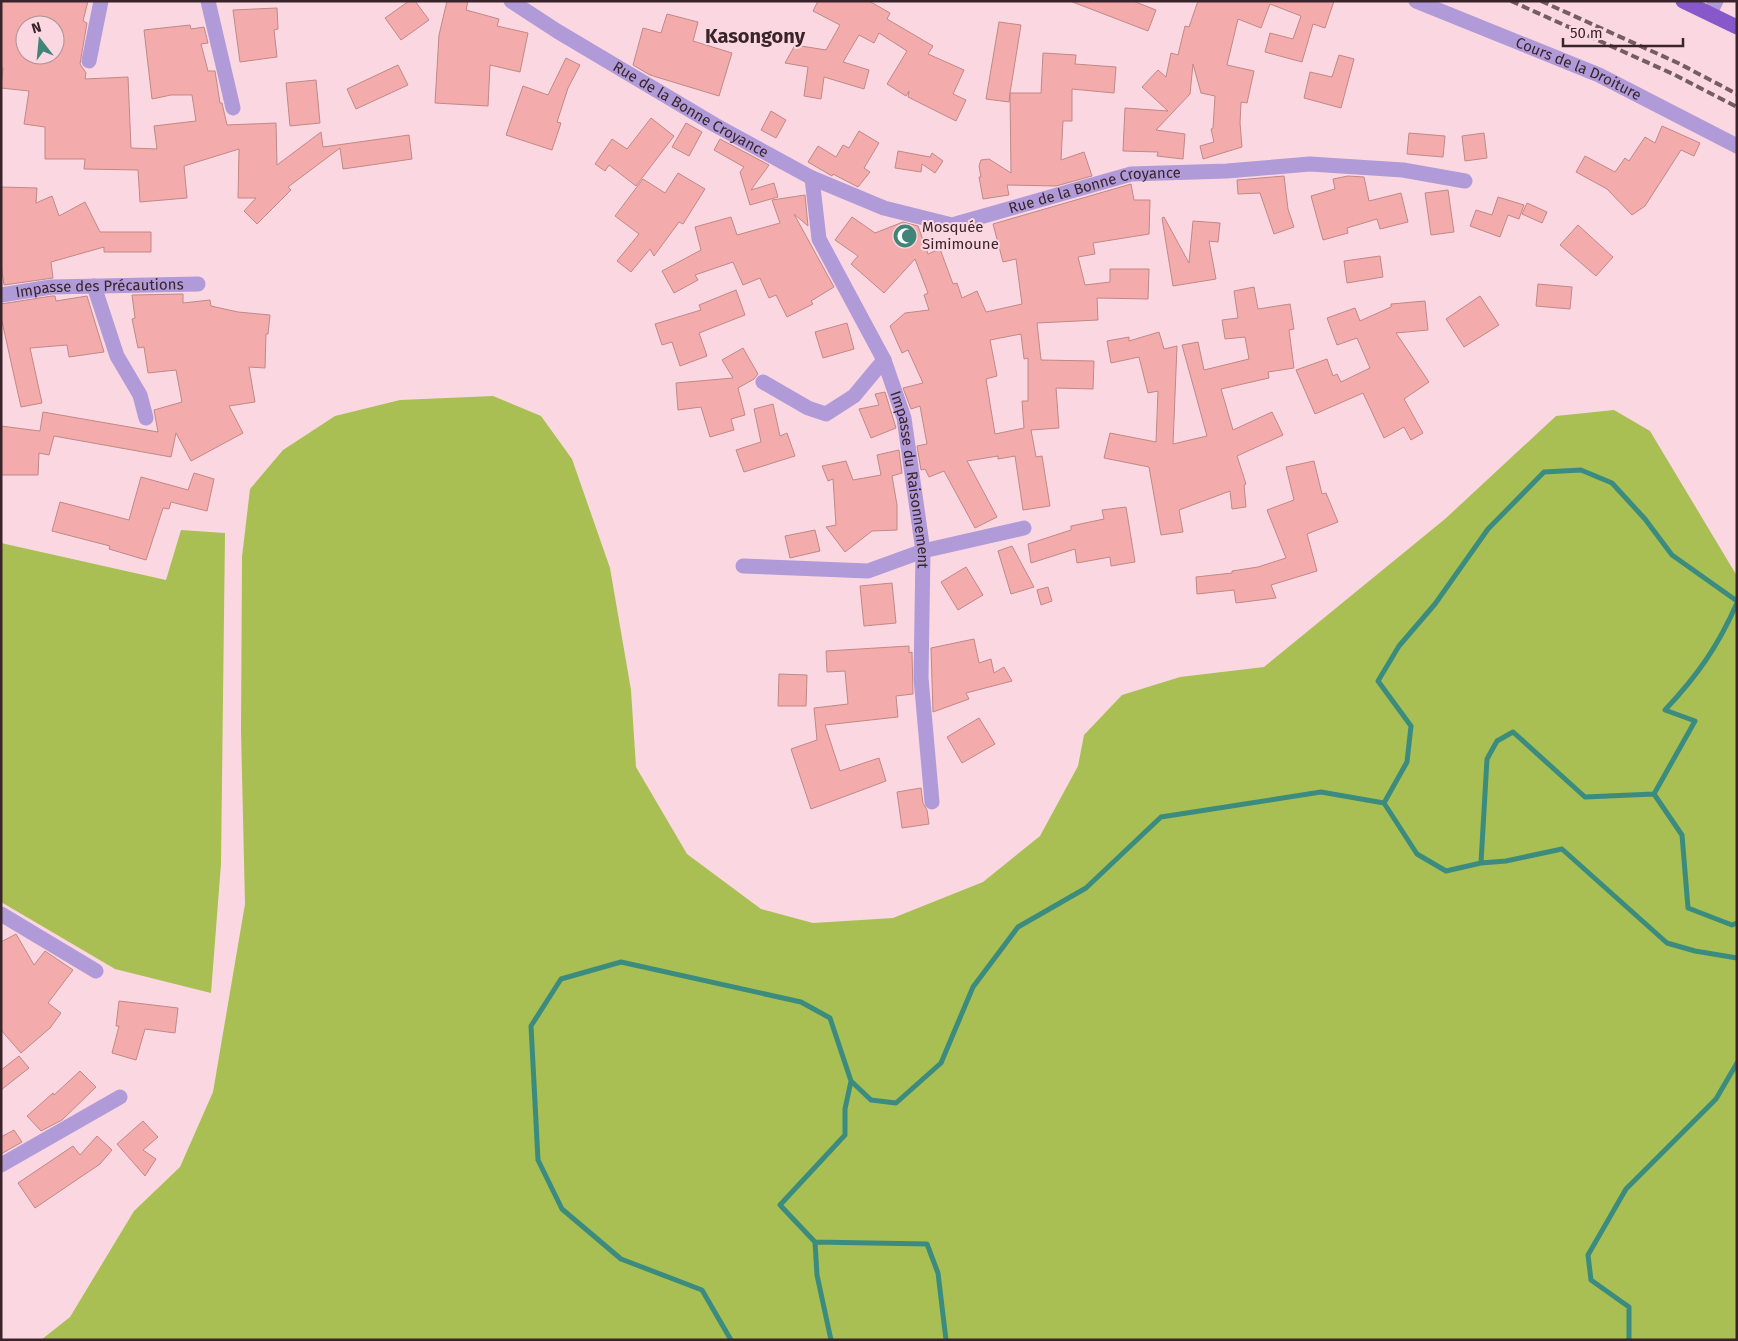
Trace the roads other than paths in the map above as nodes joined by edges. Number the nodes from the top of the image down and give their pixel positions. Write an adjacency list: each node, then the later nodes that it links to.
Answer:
1 (101, 1): 8 (street)
2 (208, 1): 9 (street)
3 (511, 1): 11 (street, Rue de la Bonne Croyance)
4 (1416, 1): 10 (street, Cours de la Droiture)
5 (1683, 1): 6 (main road)
6 (1713, 7): 7 (main road)
7 (1737, 27)
8 (89, 61)
9 (233, 108)
10 (1737, 146)
11 (812, 178): 12 (street, Rue de la Bonne Croyance); 16 (street, Impasse du Raisonnement)
12 (1465, 181)
13 (198, 284): 14 (street, Impasse des Précautions)
14 (94, 286): 15 (street, Impasse des Précautions); 18 (street)
15 (1, 295)
16 (884, 360): 17 (street); 20 (street, Impasse du Raisonnement)
17 (763, 382)
18 (146, 418)
19 (1024, 528): 20 (street)
20 (922, 552): 21 (street); 22 (street, Impasse du Raisonnement)
21 (743, 566)
22 (932, 802)
23 (1, 914): 24 (street)
24 (96, 971)
25 (120, 1097): 26 (street)
26 (1, 1165)

